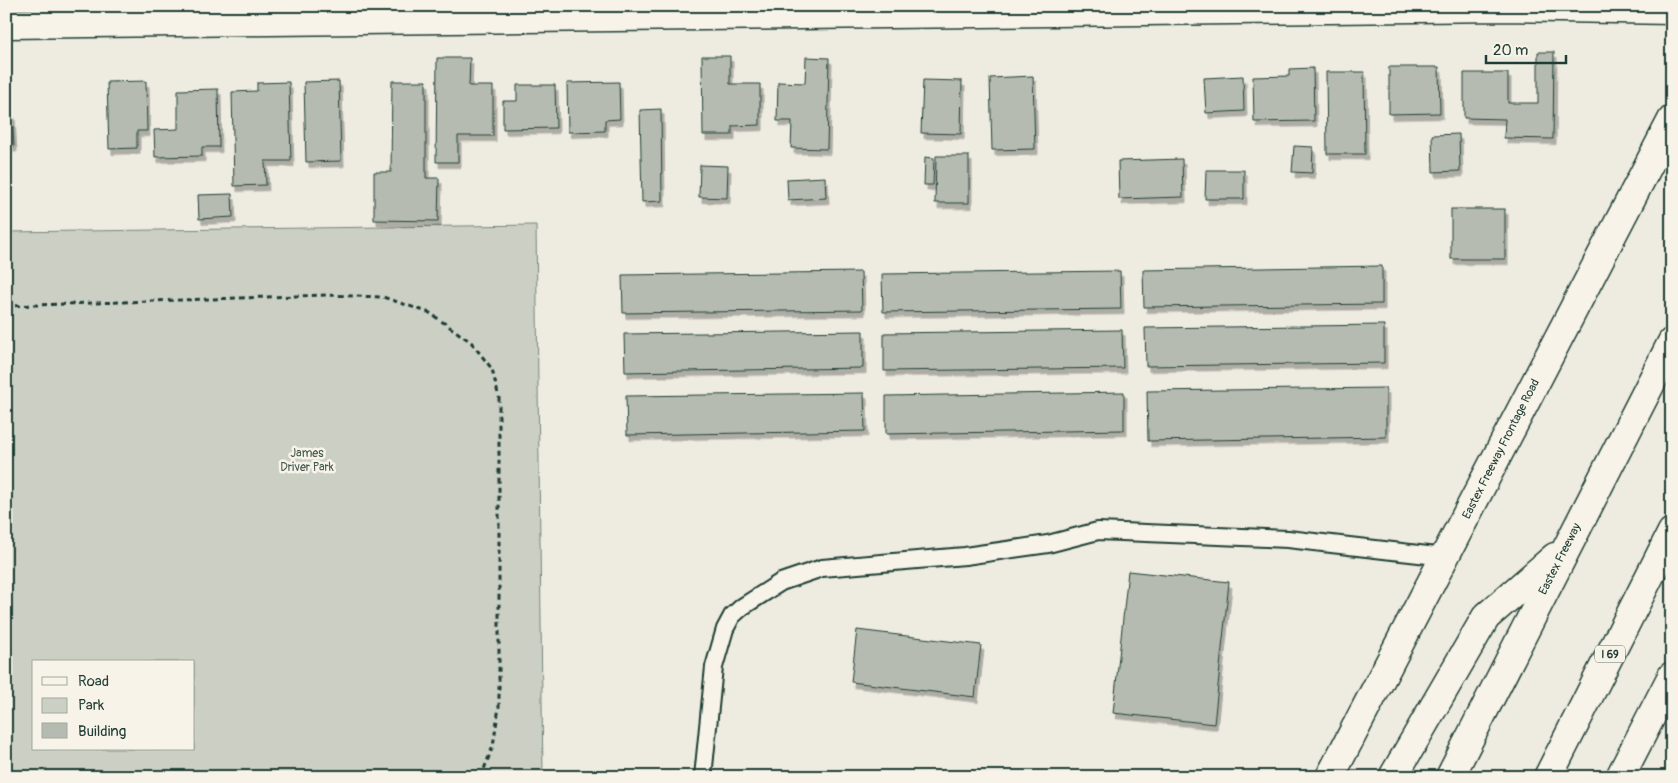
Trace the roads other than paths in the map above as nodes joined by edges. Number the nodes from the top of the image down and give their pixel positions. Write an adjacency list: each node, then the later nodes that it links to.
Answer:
1 (1502, 6): 2 (main road); 3 (main road)
2 (814, 10): 4 (main road)
3 (1672, 10)
4 (41, 15): 5 (main road)
5 (6, 24)
6 (1672, 120): 10 (main road, Eastex Freeway Frontage Road)
7 (1672, 342): 9 (main road, Eastex Freeway)
8 (1672, 532): 16 (main road, I 69)
9 (1566, 548): 14 (main road); 15 (main road, Eastex Freeway)
10 (1445, 557): 12 (lane); 13 (main road, Eastex Freeway Frontage Road)
11 (1672, 676): 17 (main road)
12 (703, 777)
13 (1330, 777)
14 (1393, 777)
15 (1450, 777)
16 (1548, 777)
17 (1620, 777)

